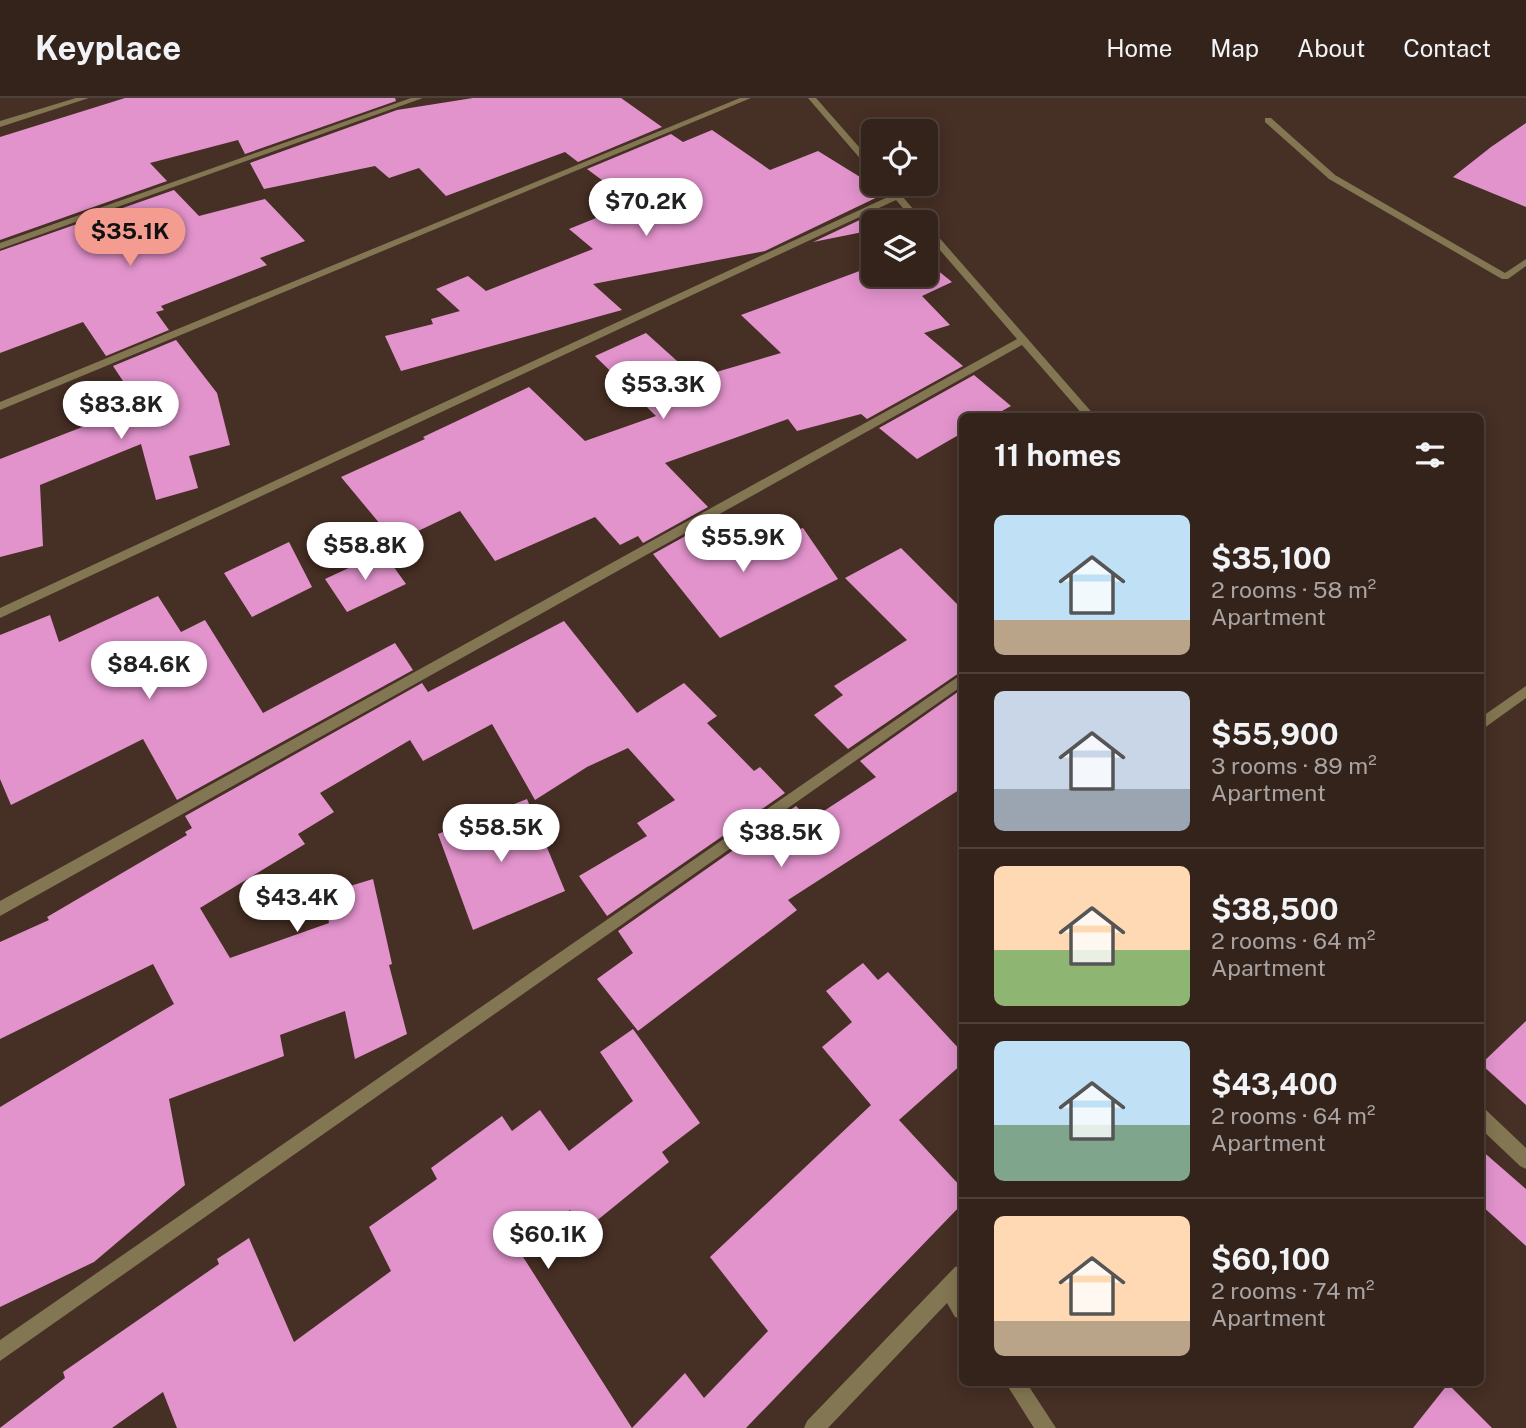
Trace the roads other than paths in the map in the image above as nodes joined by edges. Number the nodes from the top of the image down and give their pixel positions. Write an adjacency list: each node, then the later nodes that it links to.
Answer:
1 (85, 98): 6 (street)
2 (419, 98): 11 (street)
3 (747, 98): 14 (street)
4 (812, 98): 7 (street)
5 (1268, 120): 12 (street)
6 (0, 124)
7 (861, 154)
8 (898, 196): 9 (street); 16 (street)
9 (910, 210)
10 (938, 242): 13 (street)
11 (0, 246)
12 (1526, 262)
13 (1023, 340): 15 (street); 20 (street)
14 (0, 406)
15 (1087, 413)
16 (0, 612)
17 (959, 681): 26 (street)
18 (1526, 691): 19 (street)
19 (1484, 723)
20 (0, 908)
21 (1484, 1120): 22 (street)
22 (1526, 1160)
23 (959, 1277): 24 (street)
24 (948, 1289): 25 (street); 28 (street)
25 (959, 1306)
26 (0, 1351)
27 (1017, 1386): 29 (street)
28 (814, 1428)
29 (1046, 1428)

